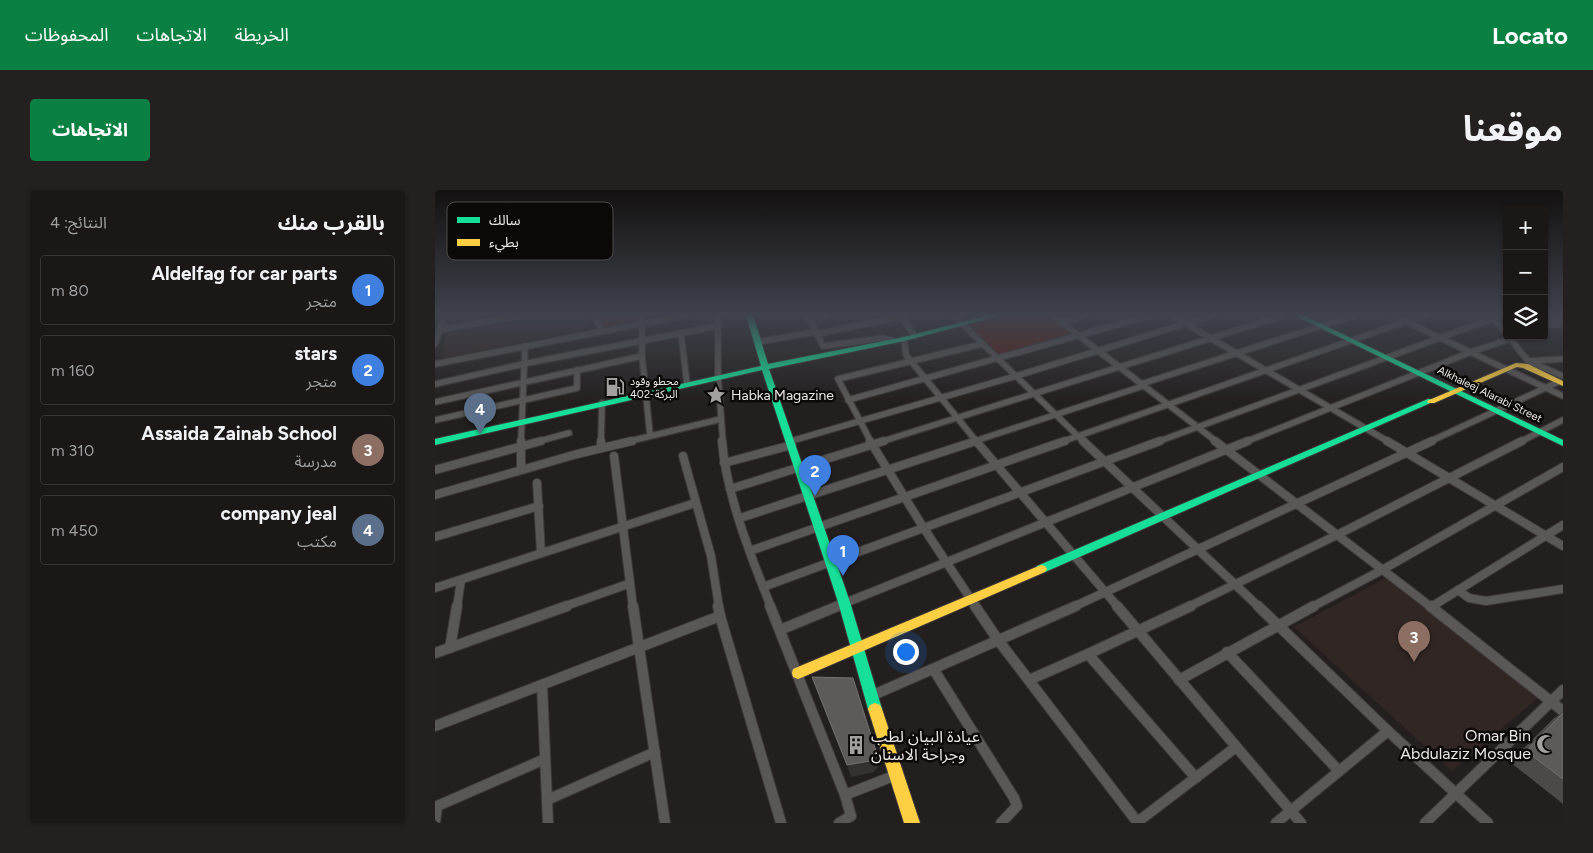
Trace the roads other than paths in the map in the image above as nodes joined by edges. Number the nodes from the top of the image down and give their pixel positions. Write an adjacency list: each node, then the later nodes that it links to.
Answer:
1 (982, 344): 35 (street)
2 (533, 345): 26 (street)
3 (561, 345): 32 (street)
4 (624, 345): 27 (street)
5 (641, 345): 31 (street)
6 (682, 345): 53 (street)
7 (718, 345): 47 (street)
8 (759, 345): 41 (street)
9 (822, 345): 10 (street)
10 (834, 345)
11 (876, 345): 41 (street)
12 (901, 345): 37 (street)
13 (980, 345): 37 (street)
14 (1053, 345): 35 (street)
15 (1089, 345): 28 (street)
16 (1119, 345): 28 (street)
17 (1192, 345): 42 (street)
18 (1223, 345): 30 (street)
19 (1264, 345): 30 (street)
20 (1341, 345): 45 (street)
21 (1359, 345): 33 (street, Alkhaleej Alarabi Street)
22 (1419, 345): 33 (street)
23 (1455, 345): 29 (street)
24 (1488, 345): 29 (street)
25 (1515, 345): 36 (street)
26 (525, 346): 38 (street); 39 (street)
27 (602, 349): 32 (street); 40 (street)
28 (1098, 351): 42 (street); 48 (street)
29 (1471, 352): 43 (street); 46 (street)
30 (1238, 353): 45 (street); 54 (street)
31 (642, 356): 40 (street); 58 (street)
32 (562, 357): 39 (street)
33 (1385, 357): 46 (street, Alkhaleej Alarabi Street); 56 (street)
34 (1563, 359): 36 (street)
35 (999, 360): 48 (street); 49 (street)
36 (1528, 361): 50 (street)
37 (911, 362): 49 (street); 64 (street)
38 (435, 364)
39 (523, 364): 51 (street); 52 (street)
40 (601, 365): 44 (street)
41 (765, 367): 47 (street); 86 (street)
42 (1120, 368): 54 (street); 60 (street)
43 (1506, 369): 50 (street); 55 (street); 57 (street)
44 (577, 370): 51 (street); 63 (street)
45 (1266, 370): 56 (street); 67 (street)
46 (1418, 373): 57 (street, Alkhaleej Alarabi Street); 68 (street)
47 (718, 376): 53 (street); 72 (street)
48 (1016, 376): 60 (street); 62 (street)
49 (926, 379): 62 (street); 64 (street)
50 (1562, 380): 55 (street)
51 (523, 382): 59 (street); 63 (street)
52 (435, 384)
53 (687, 384): 58 (street)
54 (1142, 385): 67 (street); 71 (street)
55 (1546, 388): 61 (street); 69 (street)
56 (1299, 389): 68 (street); 78 (street)
57 (1456, 391): 69 (street, Alkhaleej Alarabi Street); 79 (street)
58 (647, 392): 66 (street); 82 (street)
59 (468, 395): 65 (street); 70 (street)
60 (1035, 395): 71 (street); 73 (street)
61 (1563, 396)
62 (940, 398): 73 (street); 77 (street)
63 (522, 400): 70 (street); 76 (street)
64 (848, 400): 77 (street)
65 (435, 402)
66 (602, 403): 76 (street); 90 (street)
67 (1168, 405): 78 (street); 83 (street)
68 (1331, 408): 79 (street); 91 (street)
69 (1497, 411): 80 (street, Alkhaleej Alarabi Street); 92 (street)
70 (466, 412): 74 (street)
71 (1057, 415): 83 (street); 84 (street)
72 (721, 418): 82 (street); 96 (street)
73 (957, 418): 84 (street); 88 (street)
74 (435, 420)
75 (1563, 420): 80 (street)
76 (521, 422): 85 (street); 89 (street)
77 (859, 422): 86 (street); 88 (street)
78 (1197, 426): 91 (street); 95 (street)
79 (1367, 429): 92 (street); 103 (street)
80 (1540, 432): 87 (street, Alkhaleej Alarabi Street); 104 (street)
81 (569, 433): 89 (street)
82 (650, 435): 90 (street)
83 (1079, 436): 95 (street); 97 (street)
84 (977, 441): 97 (street); 100 (street)
85 (435, 442)
86 (791, 443): 96 (street); 99 (street)
87 (1563, 443)
88 (873, 445): 99 (street); 100 (street)
89 (520, 447): 101 (street); 102 (street)
90 (601, 448): 102 (street)
91 (1226, 450): 103 (street); 106 (street)
92 (1405, 452): 104 (street); 113 (street)
93 (614, 456): 120 (street)
94 (683, 456): 112 (street)
95 (1105, 460): 106 (street); 108 (street)
96 (724, 463): 107 (street)
97 (997, 465): 108 (street); 111 (street)
98 (1563, 467): 115 (street)
99 (799, 468): 107 (street); 110 (street)
100 (888, 469): 110 (street); 111 (street)
101 (435, 470)
102 (521, 470): 109 (street)
103 (1258, 475): 113 (street); 116 (street)
104 (1449, 478): 115 (street); 123 (street)
105 (537, 484): 114 (street)
106 (1131, 486): 116 (street); 118 (street)
107 (730, 489): 117 (street)
108 (1019, 492): 118 (street); 122 (street)
109 (435, 495)
110 (809, 496): 117 (street); 121 (street)
111 (905, 497): 121 (street); 122 (street)
112 (695, 503): 120 (street); 145 (street)
113 (1296, 504): 123 (street); 127 (street)
114 (539, 506): 125 (street); 129 (street)
115 (1495, 506): 124 (street); 133 (street)
116 (1165, 517): 127 (street); 130 (street)
117 (740, 518): 128 (street)
118 (1045, 521): 130 (street); 132 (street)
119 (1563, 525): 124 (street)
120 (622, 527): 129 (street); 135 (street)
121 (819, 527): 128 (street); 131 (street)
122 (923, 527): 131 (street); 132 (street)
123 (1337, 535): 133 (street); 136 (street)
124 (1545, 536): 126 (street); 140 (street)
125 (435, 537)
126 (1563, 546)
127 (1198, 548): 136 (street); 141 (street)
128 (750, 551): 137 (street)
129 (541, 553): 134 (street)
130 (1073, 556): 141 (street); 142 (street)
131 (831, 562): 137 (street); 143 (street)
132 (946, 562): 142 (street); 143 (street)
133 (1382, 570): 144 (street); 146 (street)
134 (461, 580): 138 (street); 151 (street)
135 (628, 584): 150 (street); 151 (street)
136 (1234, 584): 146 (street); 148 (street)
137 (763, 587): 147 (street)
138 (435, 588)
139 (1563, 589): 140 (street)
140 (1458, 590): 144 (street)
141 (1105, 593): 148 (street); 149 (street)
142 (971, 599): 149 (street); 152 (street)
143 (844, 602): 147 (street); 152 (street)
144 (1431, 607): 163 (street)
145 (720, 616): 150 (street); 181 (street)
146 (1278, 624): 153 (street); 166 (street)
147 (780, 630): 157 (street)
148 (1137, 632): 155 (street); 159 (street)
149 (998, 640): 156 (street); 158 (street)
150 (640, 647): 160 (street); 168 (street)
151 (451, 648): 154 (street)
152 (856, 648): 157 (street); 162 (street)
153 (1227, 652): 159 (street); 170 (street)
154 (435, 653)
155 (1088, 654): 158 (street); 172 (street)
156 (934, 670): 162 (street); 184 (street)
157 (798, 673): 174 (street)
158 (1029, 680): 185 (street)
159 (1179, 680): 167 (street)
160 (542, 685): 165 (street); 169 (street)
161 (1563, 690): 163 (street)
162 (871, 696): 171 (street)
163 (1550, 701): 164 (street); 173 (street)
164 (1563, 711)
165 (435, 726)
166 (1388, 731): 170 (street); 173 (street)
167 (1236, 747): 172 (street); 177 (street)
168 (655, 752): 175 (street); 180 (street)
169 (545, 759): 175 (street); 176 (street)
170 (1339, 771): 177 (street)
171 (896, 775): 174 (street); 183 (street)
172 (1197, 778): 185 (street)
173 (1455, 793): 188 (street); 189 (street)
174 (845, 795): 182 (street)
175 (547, 800): 179 (street)
176 (436, 806): 178 (street)
177 (1290, 811): 186 (street); 187 (street)
178 (435, 823)
179 (548, 823)
180 (665, 823)
181 (781, 823)
182 (839, 823)
183 (912, 823)
184 (1002, 823)
185 (1137, 823)
186 (1276, 823)
187 (1301, 823)
188 (1425, 823)
189 (1488, 823)

